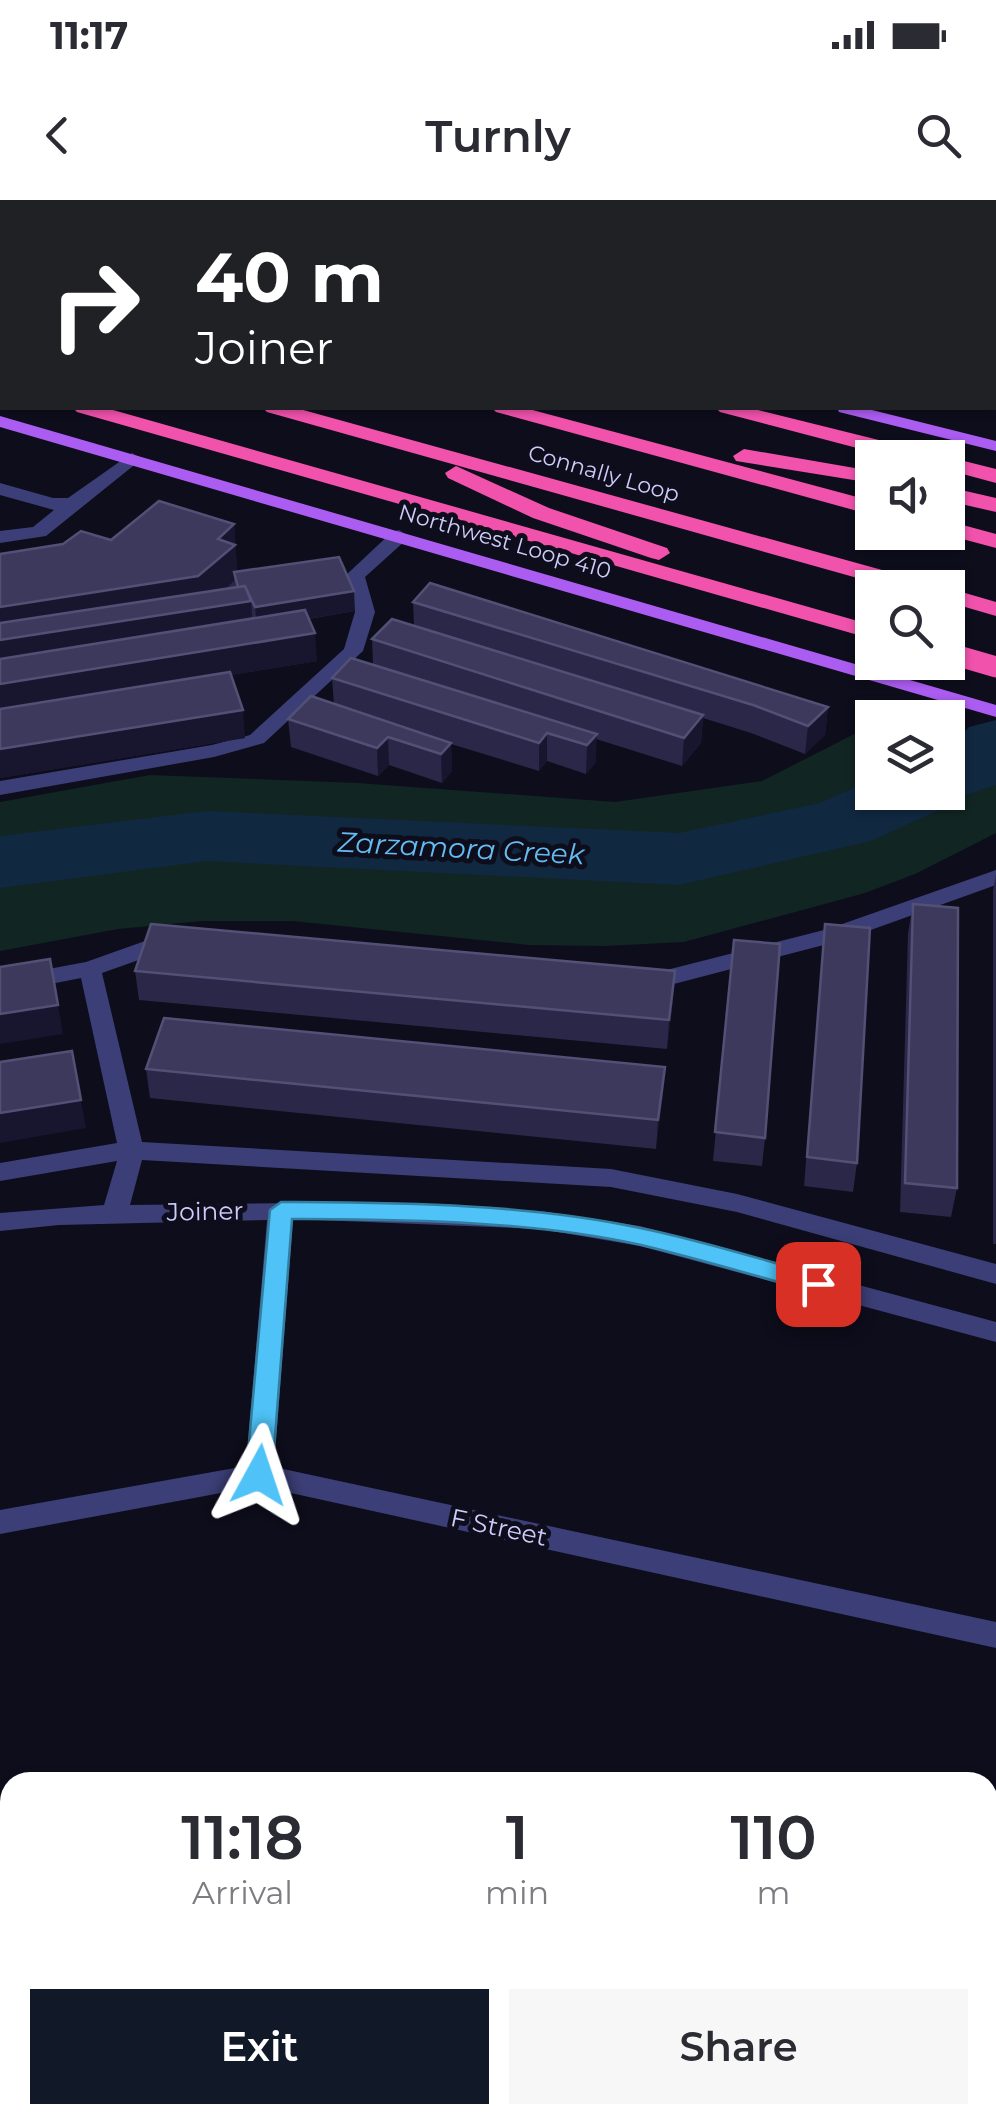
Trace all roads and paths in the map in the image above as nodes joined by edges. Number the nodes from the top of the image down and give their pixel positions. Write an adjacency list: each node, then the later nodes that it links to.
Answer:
1 (91, 410): 28 (highway)
2 (281, 410): 7 (highway, Connally Loop)
3 (510, 410): 8 (highway, Connally Loop)
4 (735, 410): 9 (highway)
5 (853, 410): 10 (main road)
6 (0, 421): 11 (main road, Northwest Loop 410)
7 (376, 436): 24 (highway, Connally Loop); 27 (highway)
8 (622, 440): 13 (highway); 17 (highway, Connally Loop)
9 (855, 441)
10 (996, 446)
11 (132, 458): 18 (street); 21 (main road, Northwest Loop 410)
12 (965, 468): 14 (highway)
13 (855, 474)
14 (996, 476)
15 (0, 489): 18 (street)
16 (965, 498): 19 (highway)
17 (855, 503)
18 (72, 504): 22 (street)
19 (996, 506)
20 (965, 533): 23 (highway)
21 (399, 536): 31 (main road, Northwest Loop 410); 32 (street)
22 (0, 537)
23 (996, 541)
24 (856, 570)
25 (965, 600): 26 (highway)
26 (996, 608)
27 (855, 623)
28 (855, 624)
29 (965, 657): 30 (highway, bridge)
30 (996, 667)
31 (996, 712)
32 (0, 788)
33 (996, 877): 37 (street)
34 (204, 954): 35 (street)
35 (90, 969): 36 (street); 38 (street)
36 (0, 986)
37 (628, 987)
38 (131, 1150): 39 (street); 41 (street); 43 (street)
39 (0, 1172)
40 (281, 1210): 41 (street, Joiner); 44 (street, Joiner); 45 (street)
41 (114, 1214): 42 (street, Joiner)
42 (0, 1222)
43 (996, 1274)
44 (996, 1332)
45 (259, 1475): 46 (street, F Street); 47 (street, F Street)
46 (0, 1522)
47 (996, 1635)

